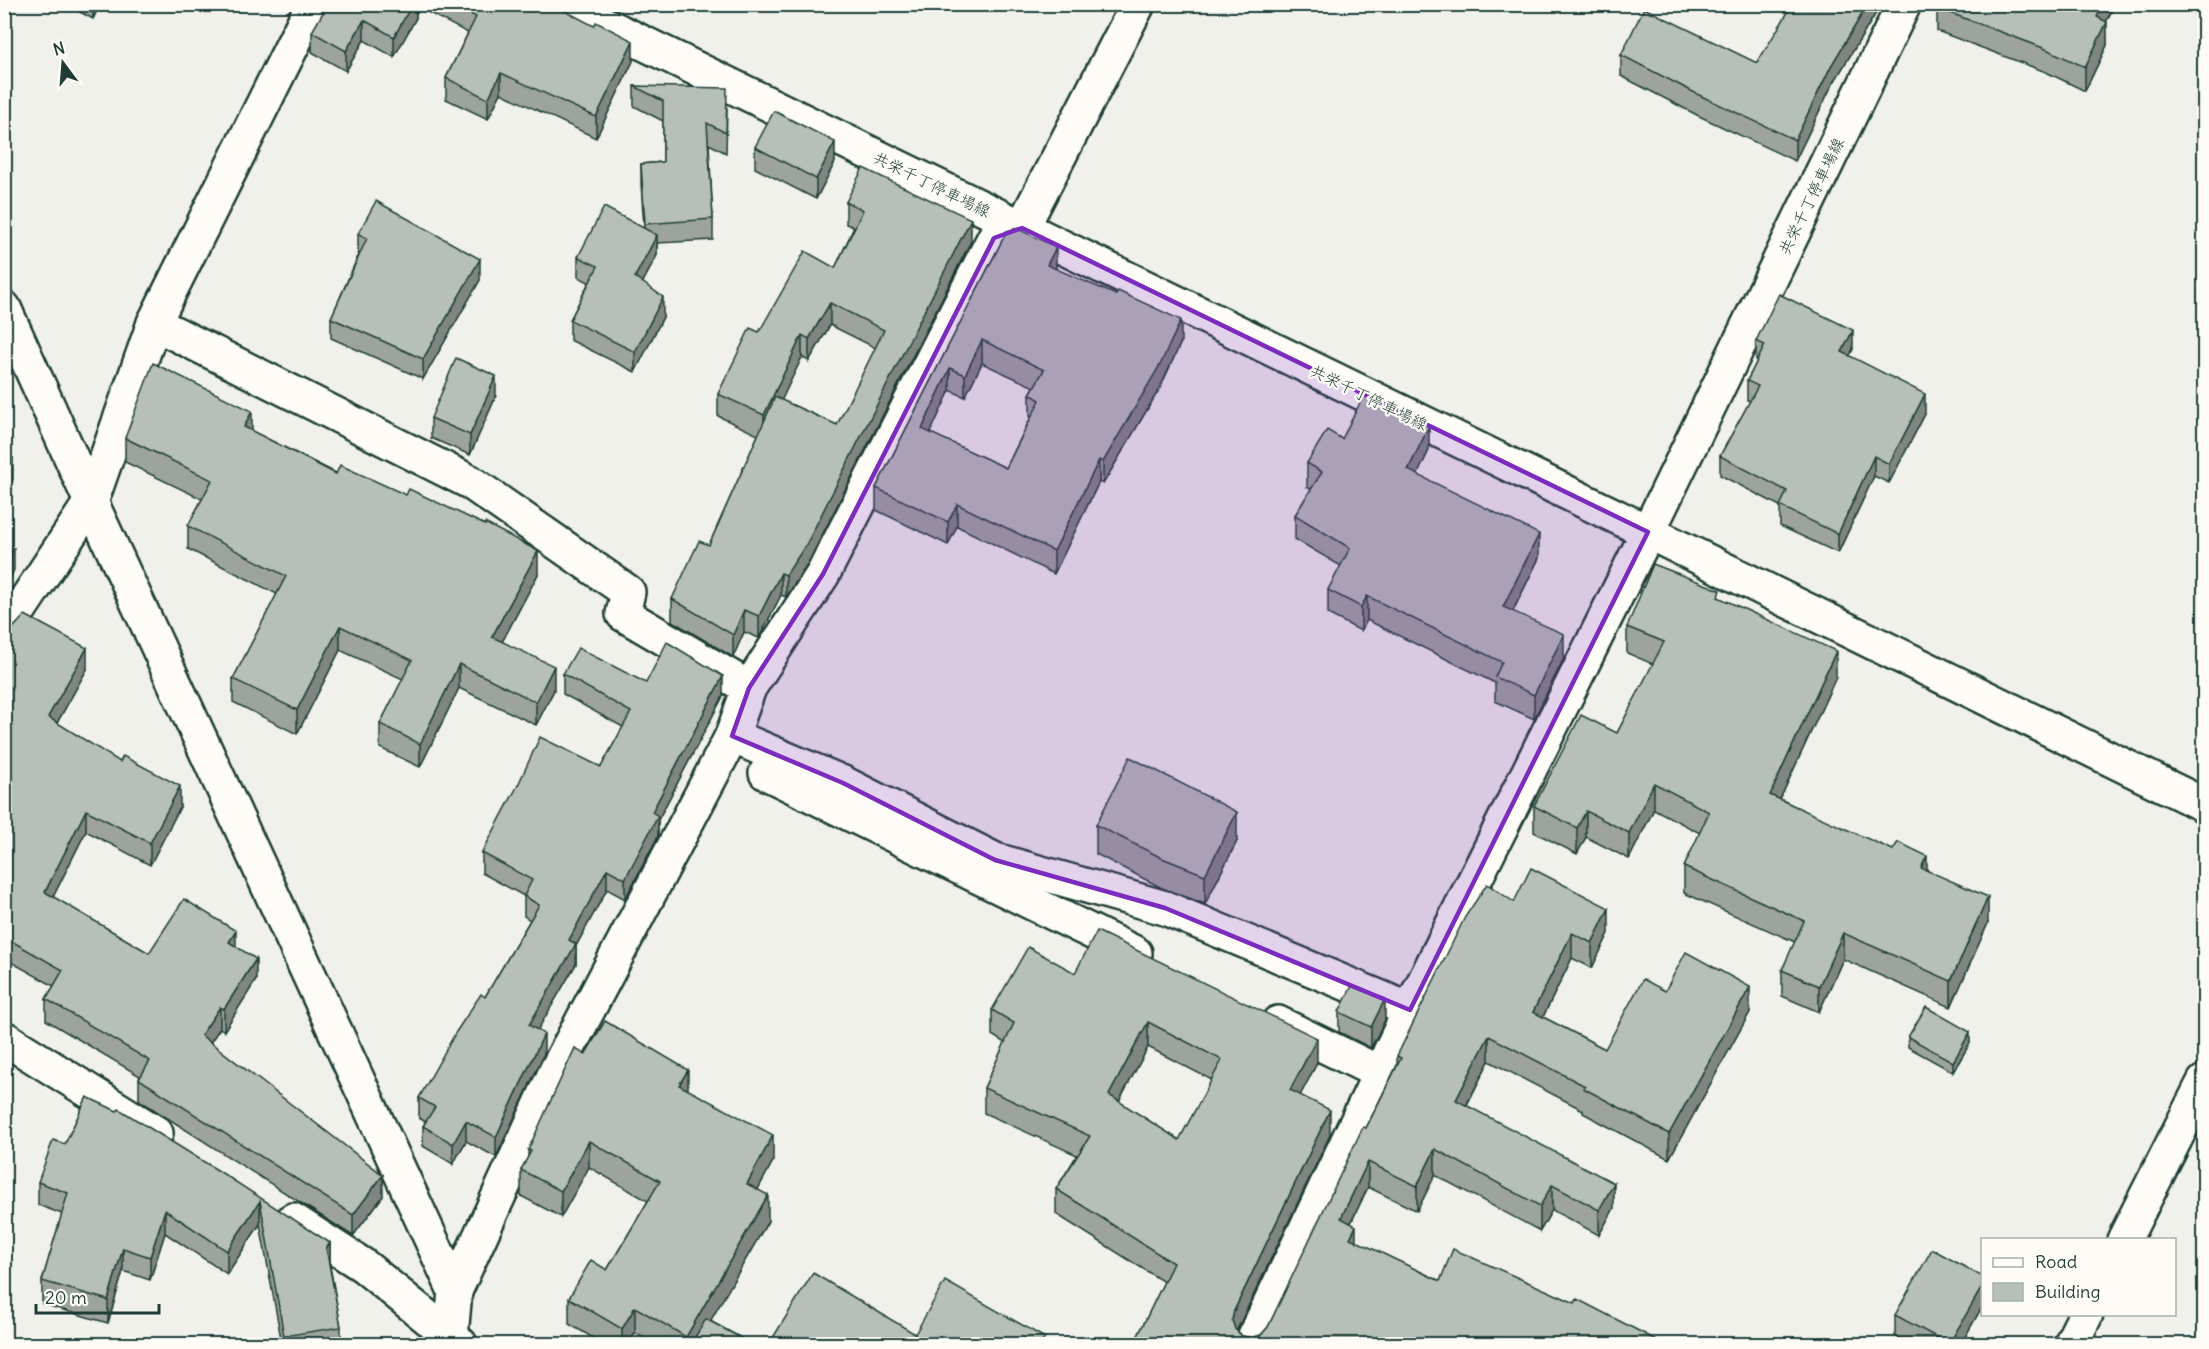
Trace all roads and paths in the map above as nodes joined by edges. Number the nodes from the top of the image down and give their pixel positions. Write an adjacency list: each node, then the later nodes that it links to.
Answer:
1 (313, 4): 7 (street)
2 (563, 4): 5 (street, 共栄千丁停車場線)
3 (1138, 4): 5 (street)
4 (1904, 4): 9 (street, 共栄千丁停車場線)
5 (1022, 228): 9 (street, 共栄千丁停車場線); 11 (street)
6 (4, 308): 8 (street)
7 (154, 323): 8 (street); 11 (street)
8 (91, 502): 10 (street); 23 (street)
9 (1648, 532): 13 (street); 16 (street)
10 (4, 633)
11 (749, 688): 12 (street)
12 (728, 744): 14 (street); 16 (street); 23 (street)
13 (2205, 805)
14 (1165, 968)
15 (1251, 1010): 18 (street)
16 (1410, 1010): 18 (street)
17 (4, 1038): 20 (street)
18 (1380, 1073): 26 (street)
19 (2205, 1082): 22 (street)
20 (182, 1149)
21 (270, 1204): 25 (street)
22 (2125, 1238)
23 (455, 1291): 25 (street)
24 (2085, 1316): 27 (street)
25 (455, 1342)
26 (1251, 1344)
27 (2071, 1344)

